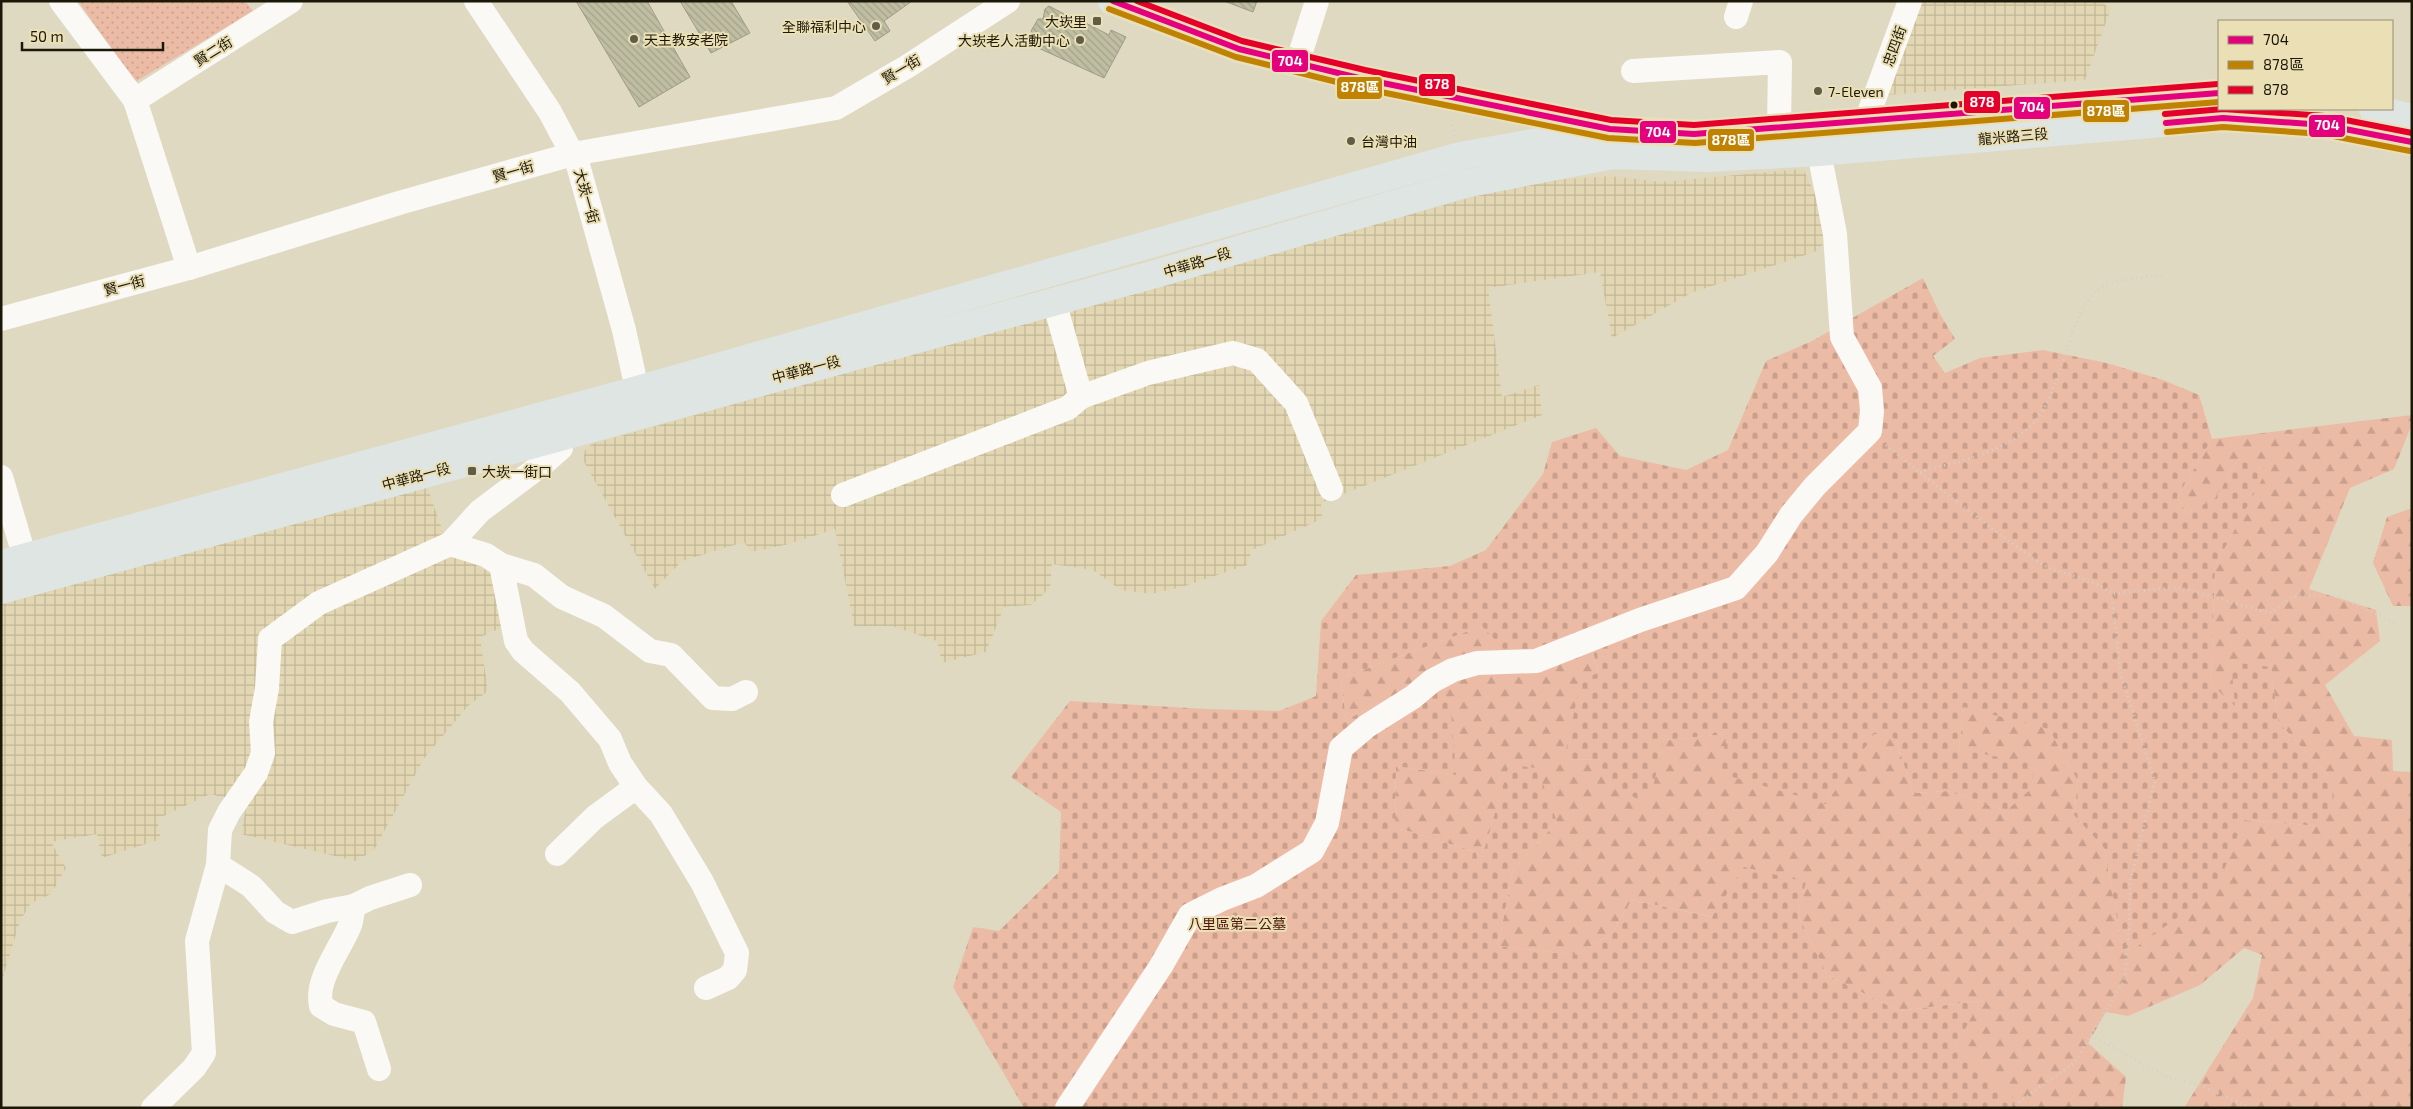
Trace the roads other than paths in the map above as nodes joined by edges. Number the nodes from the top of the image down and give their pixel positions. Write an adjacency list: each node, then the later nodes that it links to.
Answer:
1 (61, 1): 12 (street)
2 (291, 1): 8 (street, 賢二街)
3 (476, 1): 20 (street, 大崁一街)
4 (1008, 1): 20 (street, 賢一街)
5 (1112, 1): 9 (main road)
6 (1317, 1): 9 (street)
7 (1910, 1): 16 (street, 忠四街)
8 (258, 10): 12 (street, 賢二街)
9 (1297, 64): 17 (main road)
10 (1633, 71): 15 (street)
11 (2218, 93): 16 (main road, 龍米路三段)
12 (135, 100): 21 (street)
13 (2377, 110): 14 (main road)
14 (2412, 118)
15 (1779, 127): 16 (main road, 龍米路三段); 17 (main road, 龍米路三段)
16 (1866, 135): 18 (main road, 龍米路三段); 19 (main road, 龍米路三段)
17 (1611, 142): 19 (main road, 龍米路三段); 22 (main road, 中華路一段); 25 (main road, 中華路一段)
18 (2412, 142)
19 (1819, 152): 43 (street)
20 (572, 154): 21 (street, 賢一街); 25 (street, 大崁一街)
21 (189, 268): 23 (street, 賢一街)
22 (1054, 301): 24 (street); 25 (main road, 中華路一段)
23 (1, 318)
24 (1080, 396): 28 (street); 29 (street)
25 (640, 402): 26 (main road, 中華路一段)
26 (559, 424): 30 (street); 32 (main road, 中華路一段)
27 (1, 477): 32 (street)
28 (1331, 489)
29 (843, 495)
30 (450, 544): 31 (street); 37 (street)
31 (501, 565): 34 (street); 35 (street)
32 (19, 567): 33 (main road, 中華路一段)
33 (1, 590)
34 (746, 692)
35 (636, 787): 36 (street); 40 (street)
36 (557, 854)
37 (218, 865): 39 (street); 42 (street)
38 (410, 885): 39 (street)
39 (354, 906): 41 (street)
40 (706, 988)
41 (379, 1069)
42 (154, 1108)
43 (1067, 1108)

